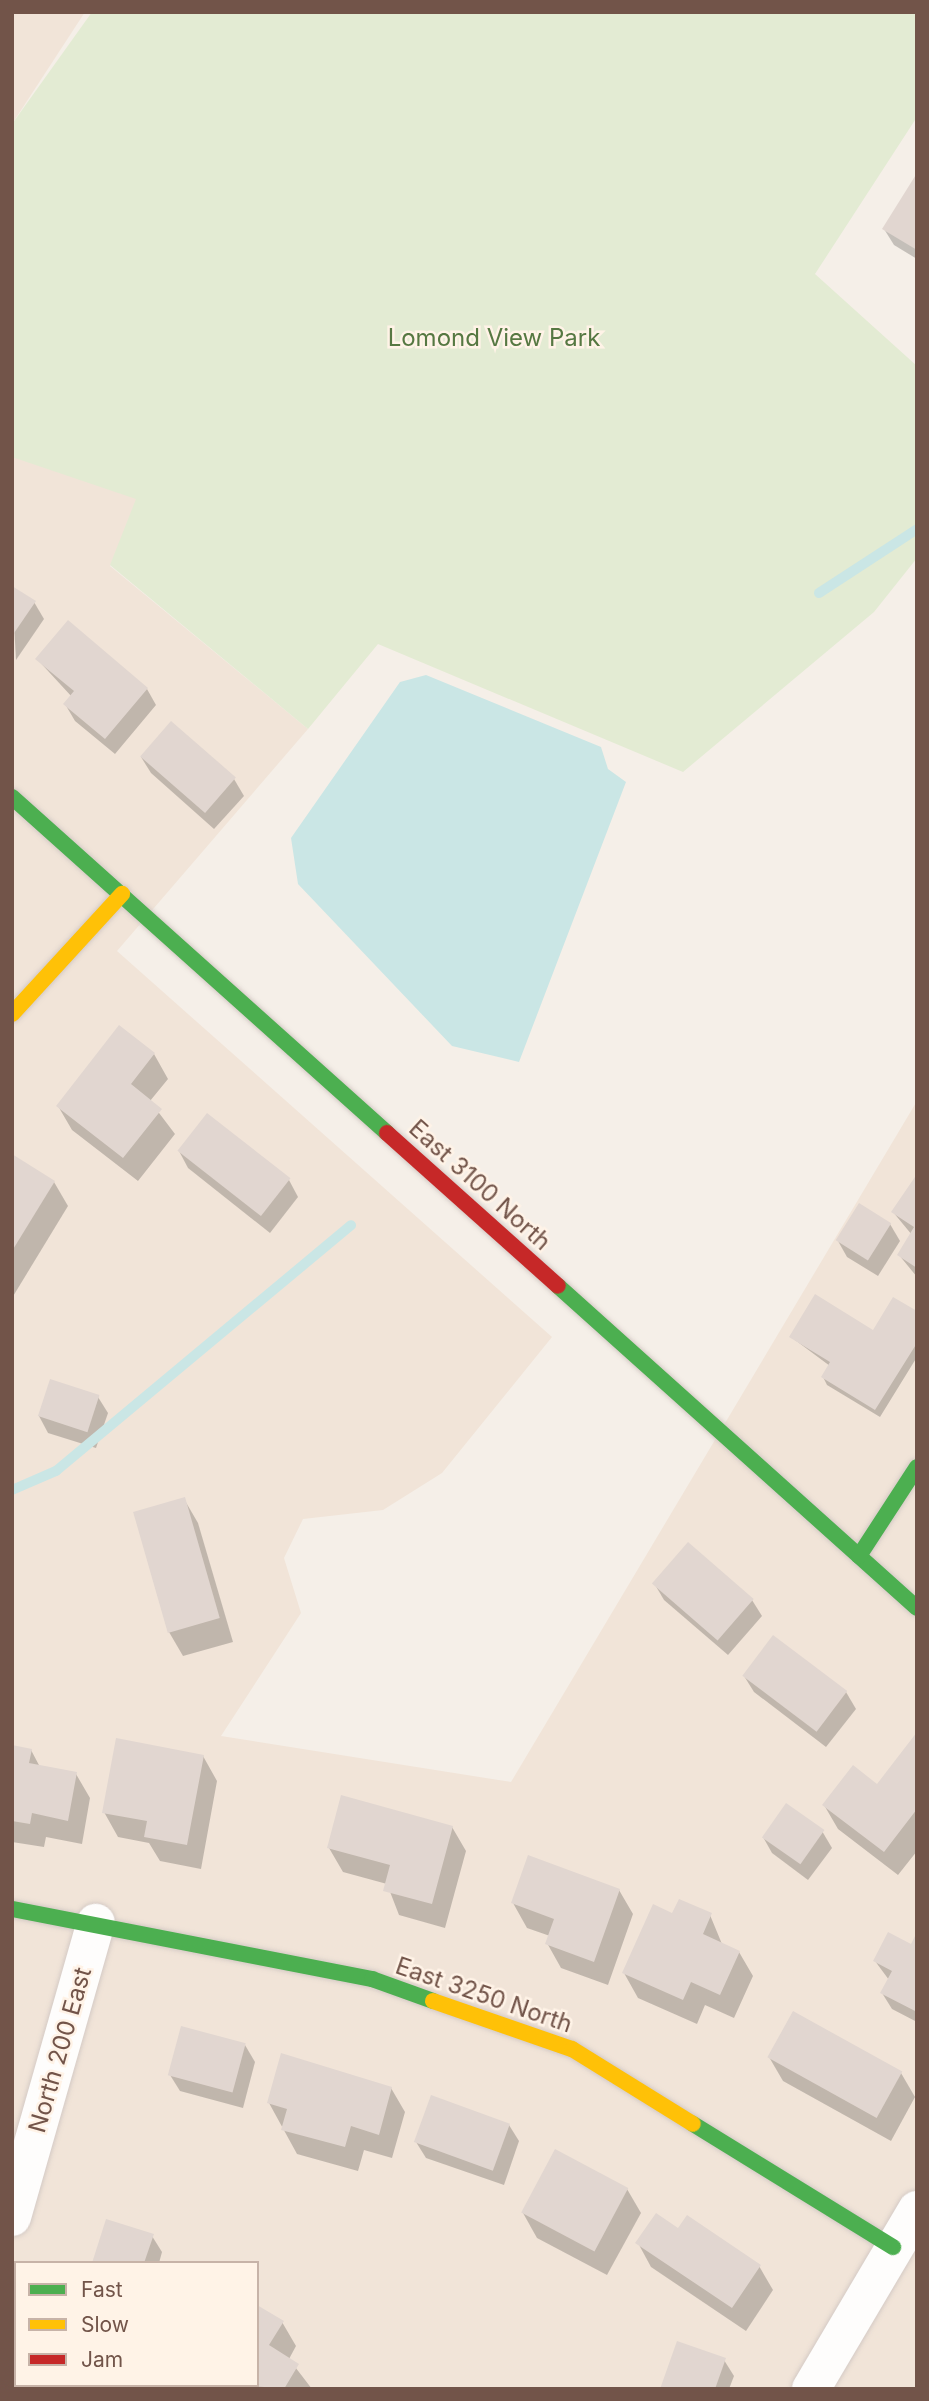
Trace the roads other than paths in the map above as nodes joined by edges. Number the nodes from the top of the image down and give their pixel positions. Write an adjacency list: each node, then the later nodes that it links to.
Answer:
1 (12, 797): 2 (street, East 3100 North)
2 (122, 894): 3 (street); 5 (street, East 3100 North)
3 (12, 1014)
4 (917, 1467): 5 (street)
5 (859, 1556): 6 (street, East 3100 North)
6 (917, 1608)
7 (12, 1909): 8 (street, East 3250 North)
8 (96, 1923): 10 (street, North 200 East); 11 (street, East 3250 North)
9 (917, 2210): 11 (street)
10 (12, 2217)
11 (893, 2247): 12 (street)
12 (811, 2389)

